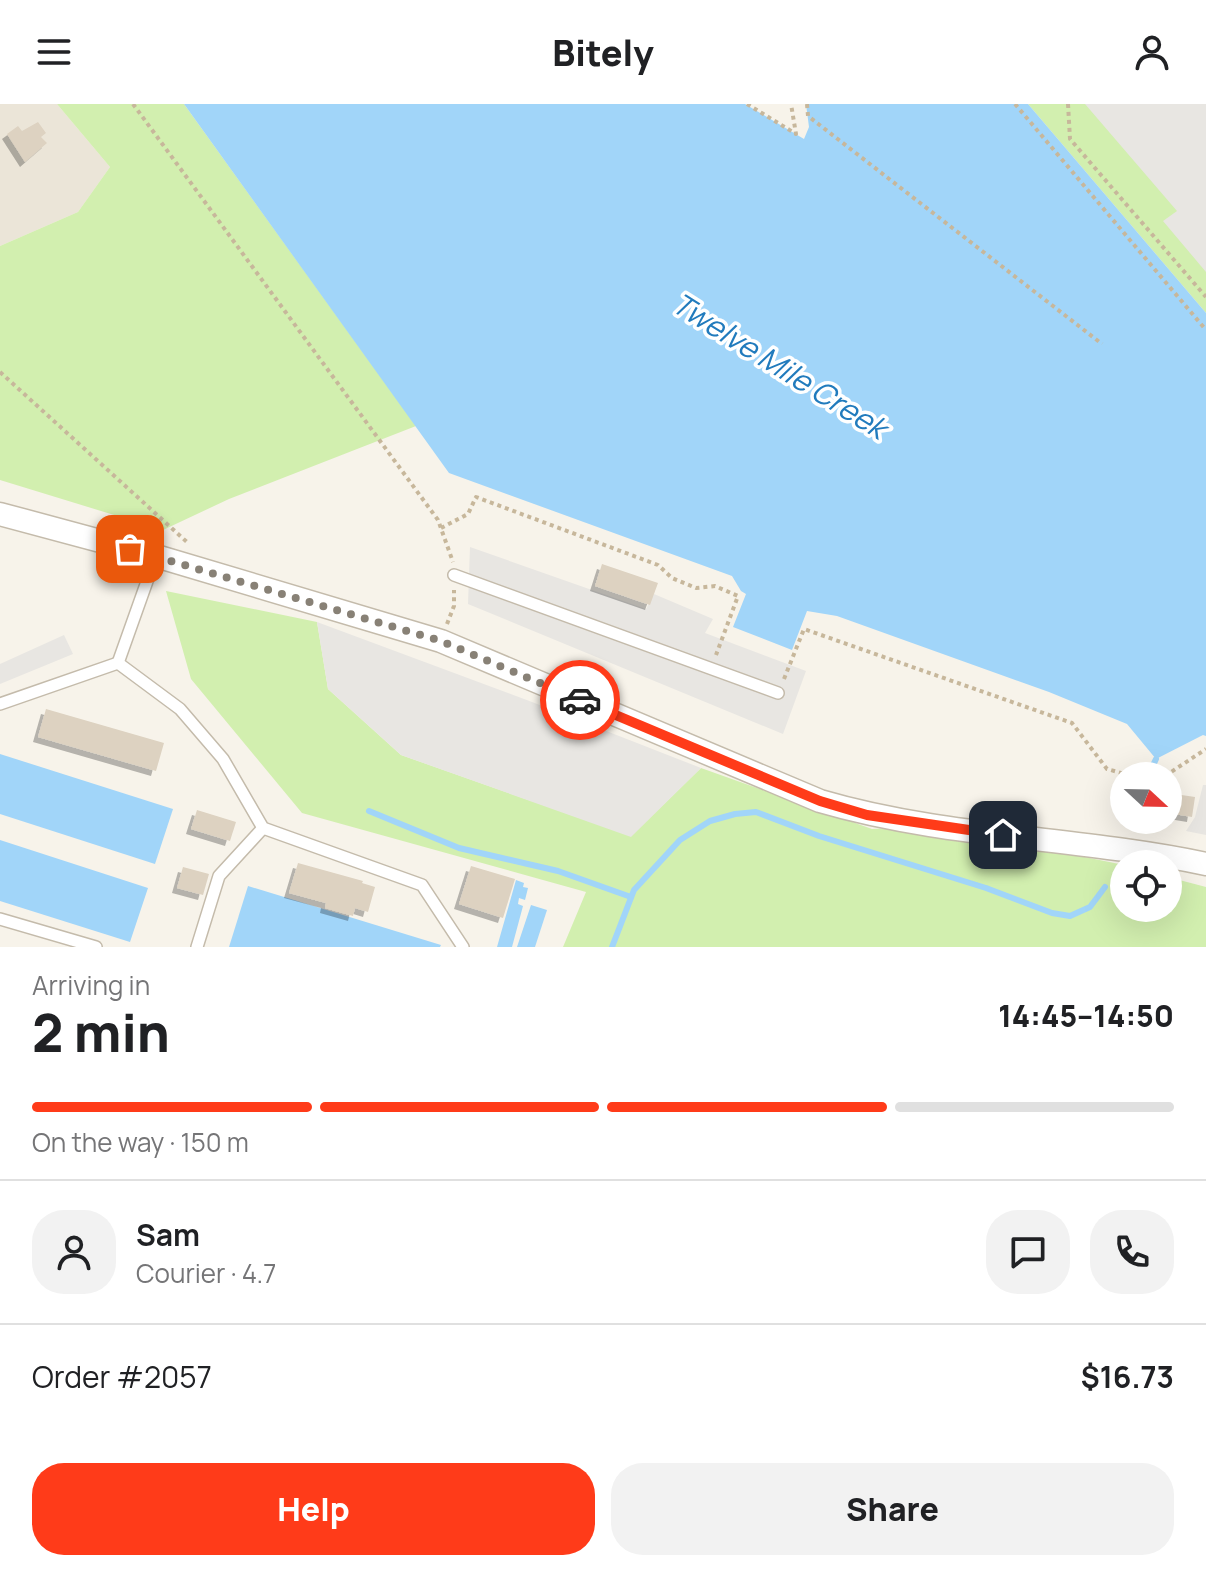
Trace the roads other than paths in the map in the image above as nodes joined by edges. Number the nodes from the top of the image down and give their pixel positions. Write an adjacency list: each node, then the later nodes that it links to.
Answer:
1 (0, 514): 2 (street)
2 (156, 556): 4 (lane); 8 (street)
3 (454, 575): 5 (lane)
4 (118, 663): 6 (lane); 7 (lane)
5 (778, 693)
6 (0, 704)
7 (263, 828): 11 (lane); 12 (lane)
8 (1206, 864)
9 (0, 919): 10 (lane)
10 (96, 947)
11 (197, 947)
12 (463, 947)

